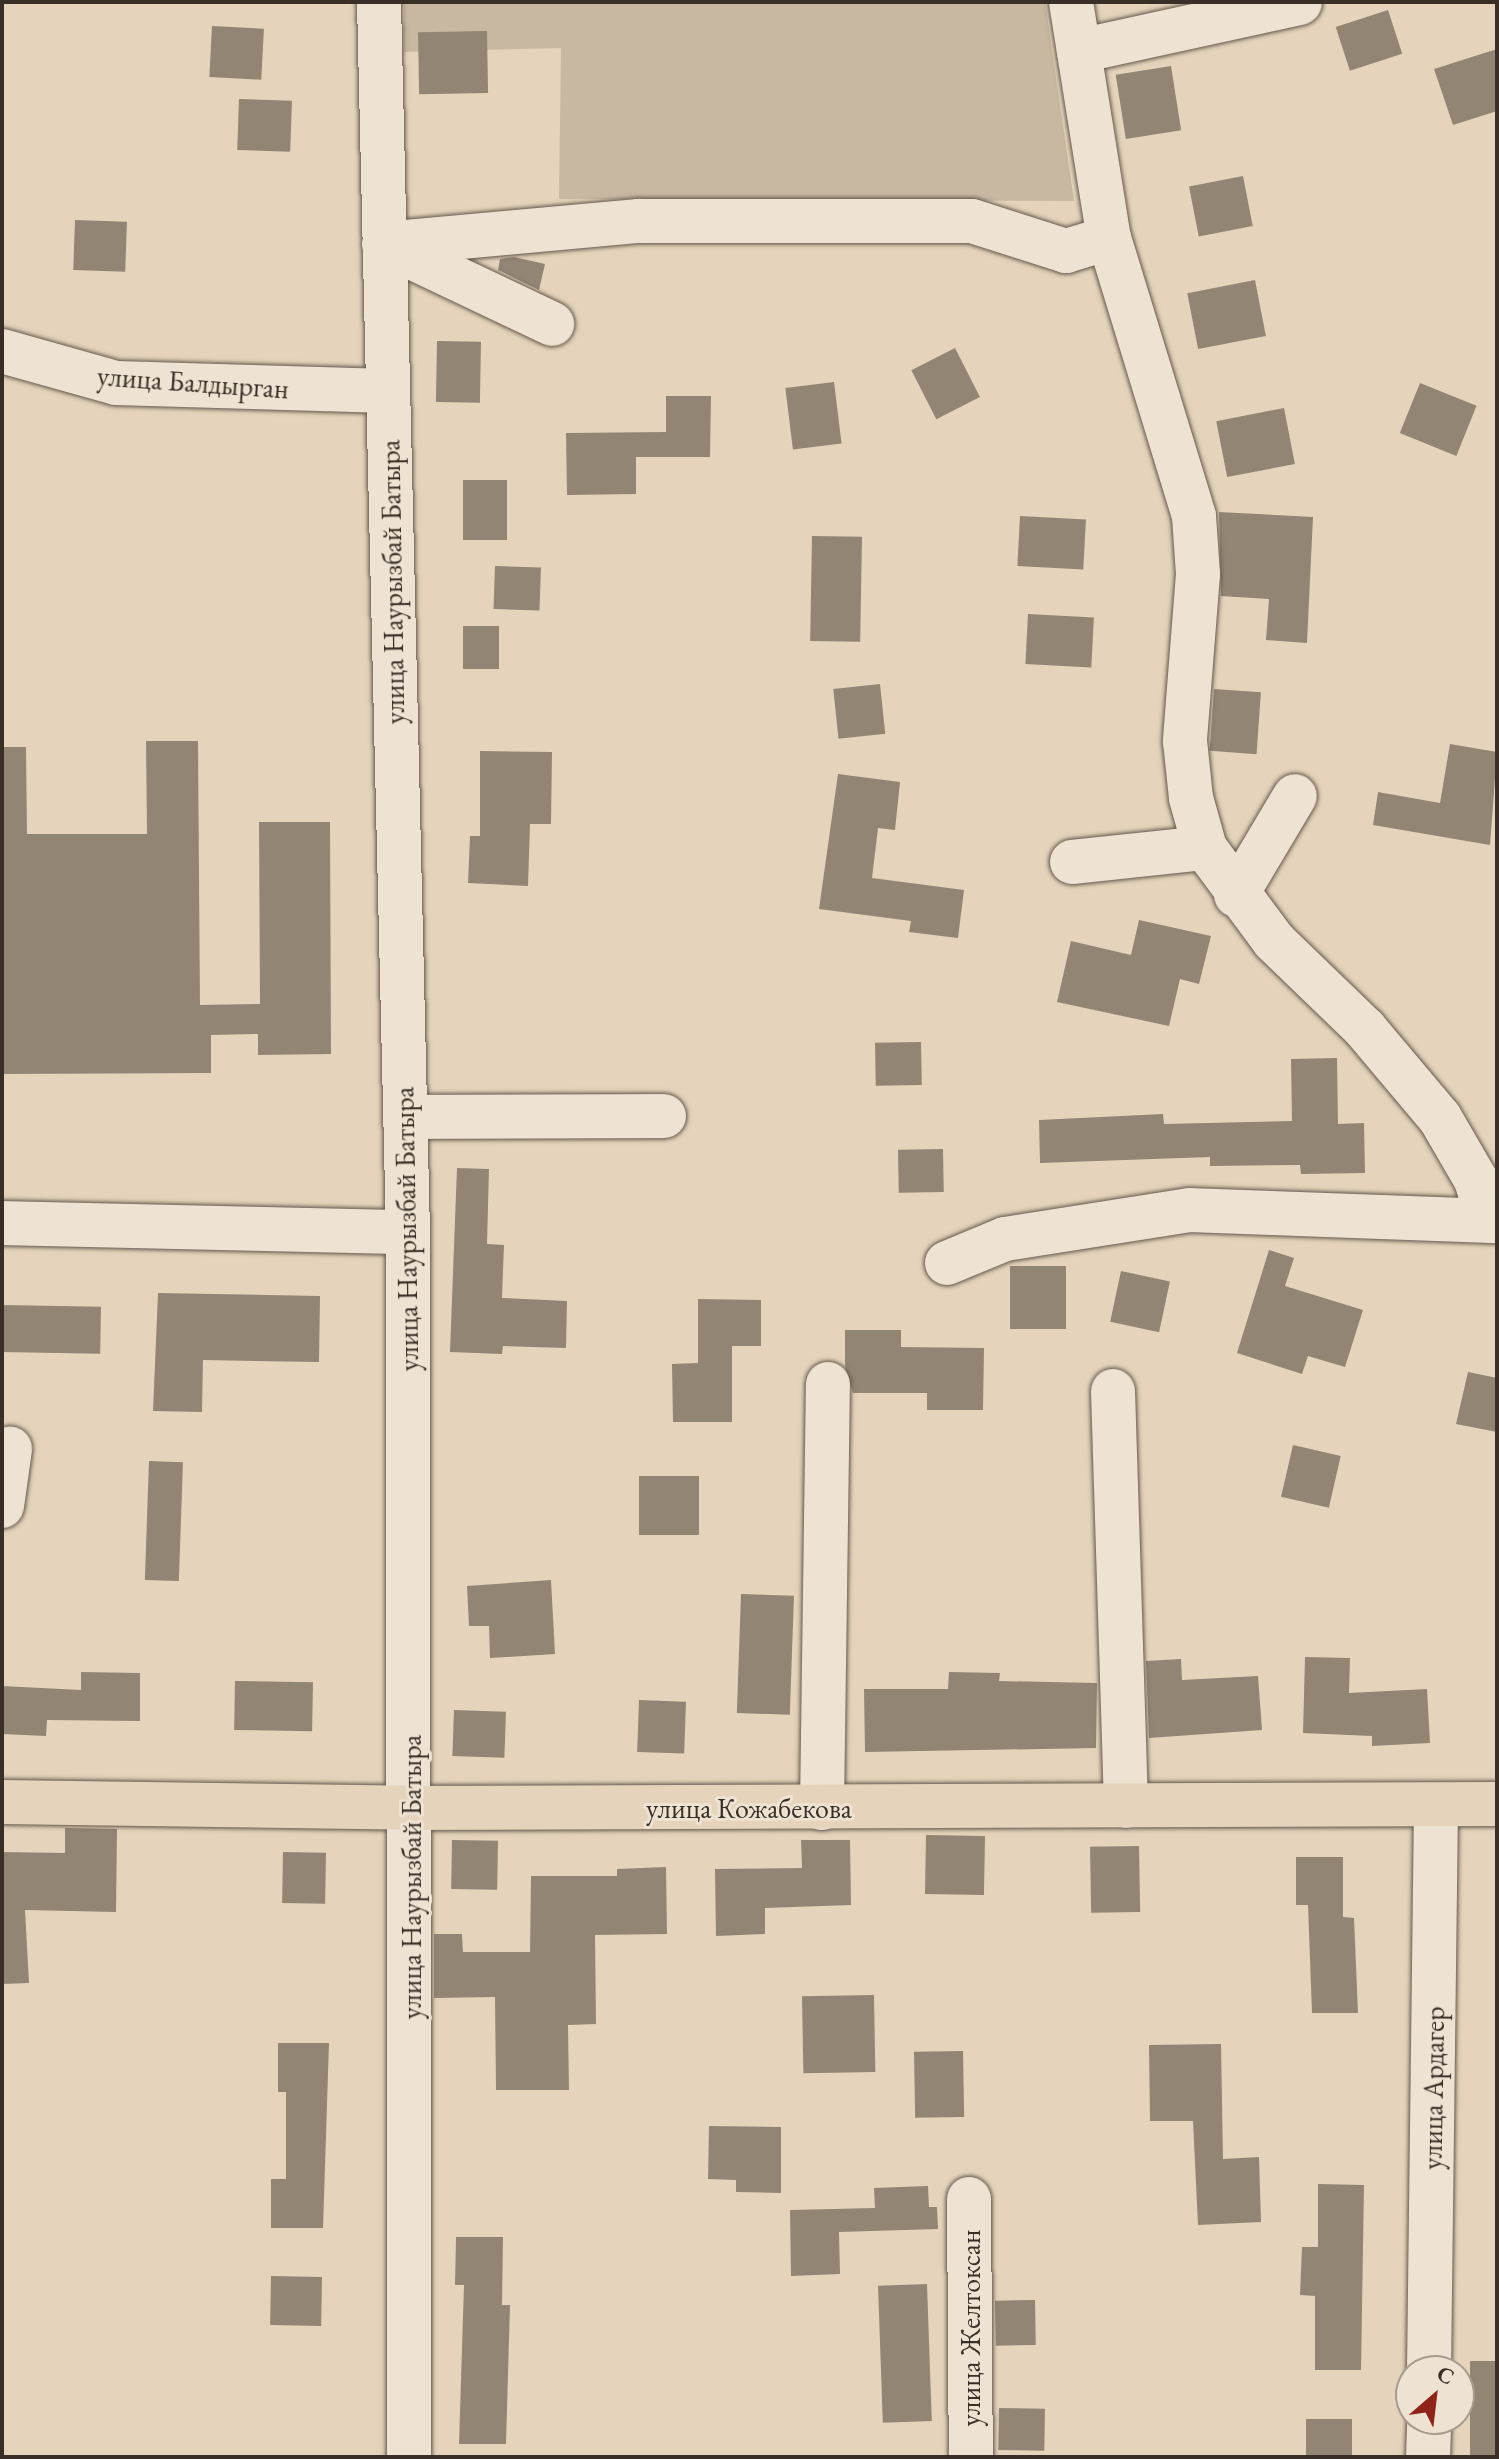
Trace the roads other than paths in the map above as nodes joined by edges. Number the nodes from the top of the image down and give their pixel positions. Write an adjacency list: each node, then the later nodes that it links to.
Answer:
1 (379, 2): 6 (street, улица Наурызбай Батыра)
2 (1071, 2): 4 (street)
3 (1300, 3): 4 (street)
4 (1079, 51): 5 (street)
5 (1109, 238): 6 (street); 11 (street)
6 (384, 244): 7 (street); 9 (street, улица Наурызбай Батыра)
7 (552, 324)
8 (2, 351): 9 (street, улица Балдырган)
9 (388, 391): 15 (street, улица Наурызбай Батыра)
10 (1295, 796): 13 (street)
11 (1205, 848): 12 (street); 13 (street)
12 (1072, 862)
13 (1236, 895): 16 (street)
14 (664, 1116): 15 (street)
15 (405, 1117): 18 (street, улица Наурызбай Батыра)
16 (1492, 1221): 19 (street)
17 (2, 1223): 18 (street)
18 (408, 1232): 28 (street, улица Наурызбай Батыра)
19 (947, 1263)
20 (828, 1384): 29 (street)
21 (1113, 1391): 27 (street)
22 (10, 1449): 23 (street)
23 (2, 1506)
24 (2, 1802): 28 (main road, улица Кожабекова)
25 (1497, 1804): 26 (main road, улица Кожабекова)
26 (1436, 1805): 27 (main road, улица Кожабекова); 31 (street, улица Ардагер)
27 (1126, 1806): 29 (main road, улица Кожабекова)
28 (412, 1808): 29 (main road, улица Кожабекова); 33 (street, улица Наурызбай Батыра)
29 (822, 1808)
30 (969, 2199): 34 (street, улица Желтоксан)
31 (1429, 2355)
32 (1429, 2435): 35 (street)
33 (409, 2457)
34 (971, 2457)
35 (1428, 2457)

